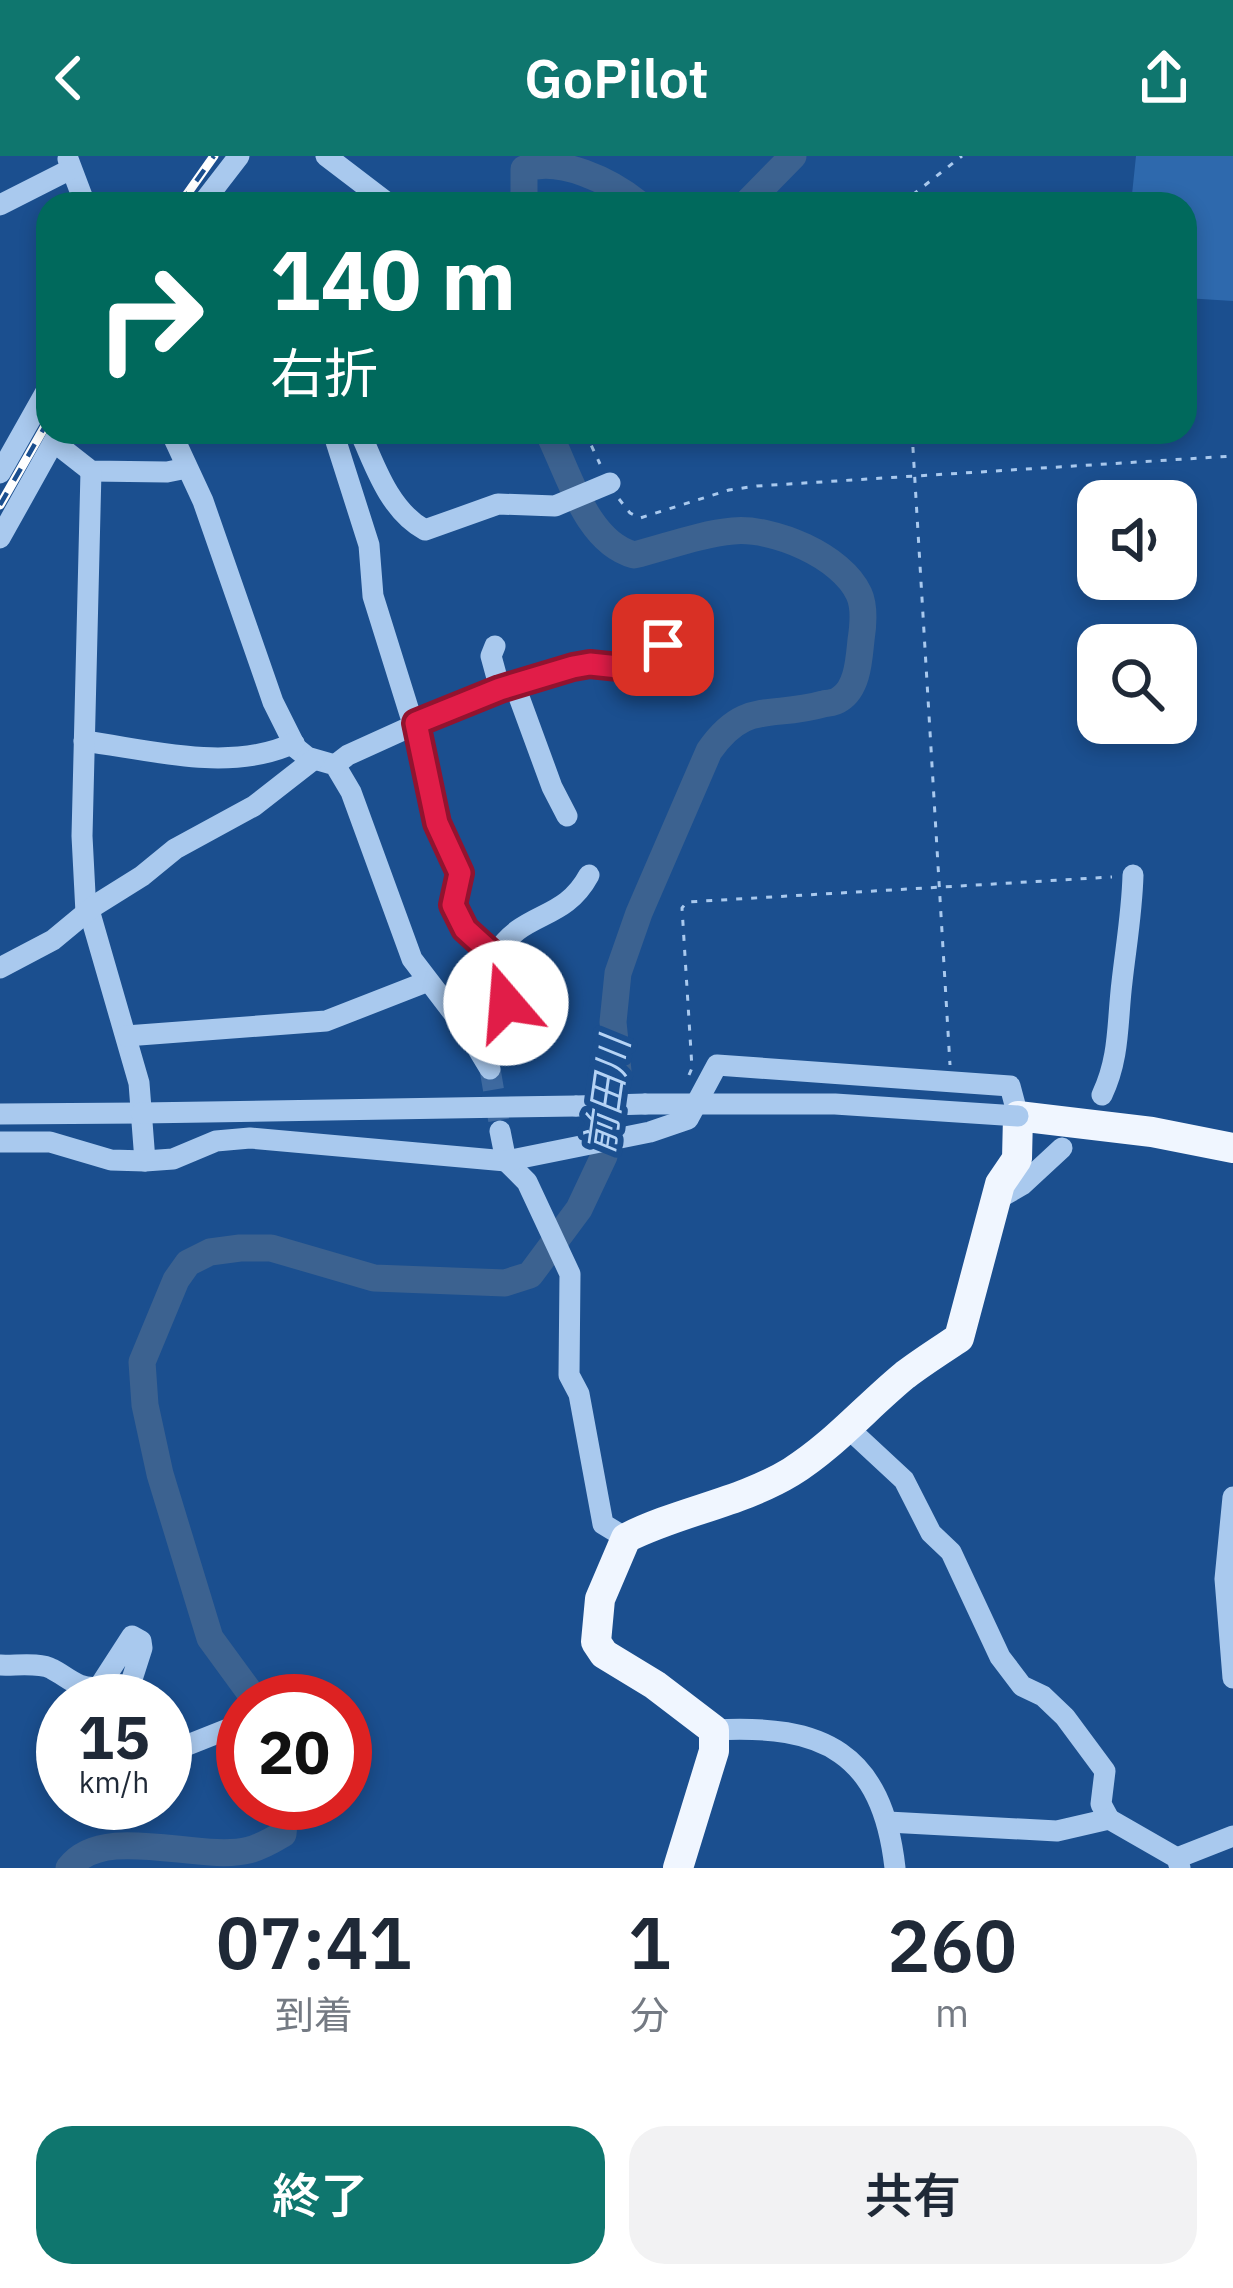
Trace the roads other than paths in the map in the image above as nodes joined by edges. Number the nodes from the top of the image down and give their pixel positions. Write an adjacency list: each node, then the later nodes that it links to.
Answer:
1 (239, 156): 5 (street)
2 (326, 156): 6 (street)
3 (69, 162): 4 (street); 7 (street)
4 (80, 192)
5 (211, 192)
6 (373, 192)
7 (0, 205)
8 (36, 409): 16 (street)
9 (53, 444): 18 (street)
10 (64, 444): 15 (street)
11 (176, 444): 14 (street)
12 (337, 444): 22 (street)
13 (365, 444): 17 (street)
14 (187, 468): 15 (street); 24 (street)
15 (92, 471): 23 (street)
16 (0, 473)
17 (603, 485)
18 (0, 538)
19 (663, 645): 21 (street)
20 (495, 646): 21 (street)
21 (508, 688): 22 (street); 26 (street)
22 (414, 723): 25 (street); 30 (street)
23 (84, 741): 24 (street); 29 (street)
24 (294, 743): 25 (street)
25 (324, 763): 29 (street); 32 (street)
26 (567, 816)
27 (589, 875): 30 (street)
28 (1133, 875): 36 (street)
29 (87, 911): 31 (street); 34 (street)
30 (495, 955): 33 (street)
31 (0, 968)
32 (426, 982): 33 (street); 34 (street)
33 (467, 1031): 35 (street)
34 (125, 1036): 37 (street)
35 (490, 1070)
36 (1102, 1095)
37 (141, 1112): 38 (street); 39 (street, bridge); 44 (street)
38 (0, 1114)
39 (1018, 1116): 43 (main road); 45 (street); 46 (main road)
40 (500, 1131): 45 (street)
41 (0, 1142): 44 (street)
42 (1062, 1148): 46 (street)
43 (1233, 1148)
44 (145, 1161): 45 (street)
45 (506, 1161): 49 (street)
46 (994, 1202): 47 (main road)
47 (848, 1428): 49 (main road); 56 (street)
48 (1233, 1497): 54 (street)
49 (626, 1538): 55 (main road)
50 (0, 1665): 51 (street)
51 (59, 1674)
52 (107, 1674): 53 (street)
53 (134, 1674)
54 (1233, 1678)
55 (714, 1730): 57 (street); 60 (main road)
56 (1109, 1820): 57 (street); 59 (street)
57 (887, 1822): 61 (street)
58 (1233, 1836): 59 (street)
59 (1179, 1863)
60 (678, 1868)
61 (895, 1868)

